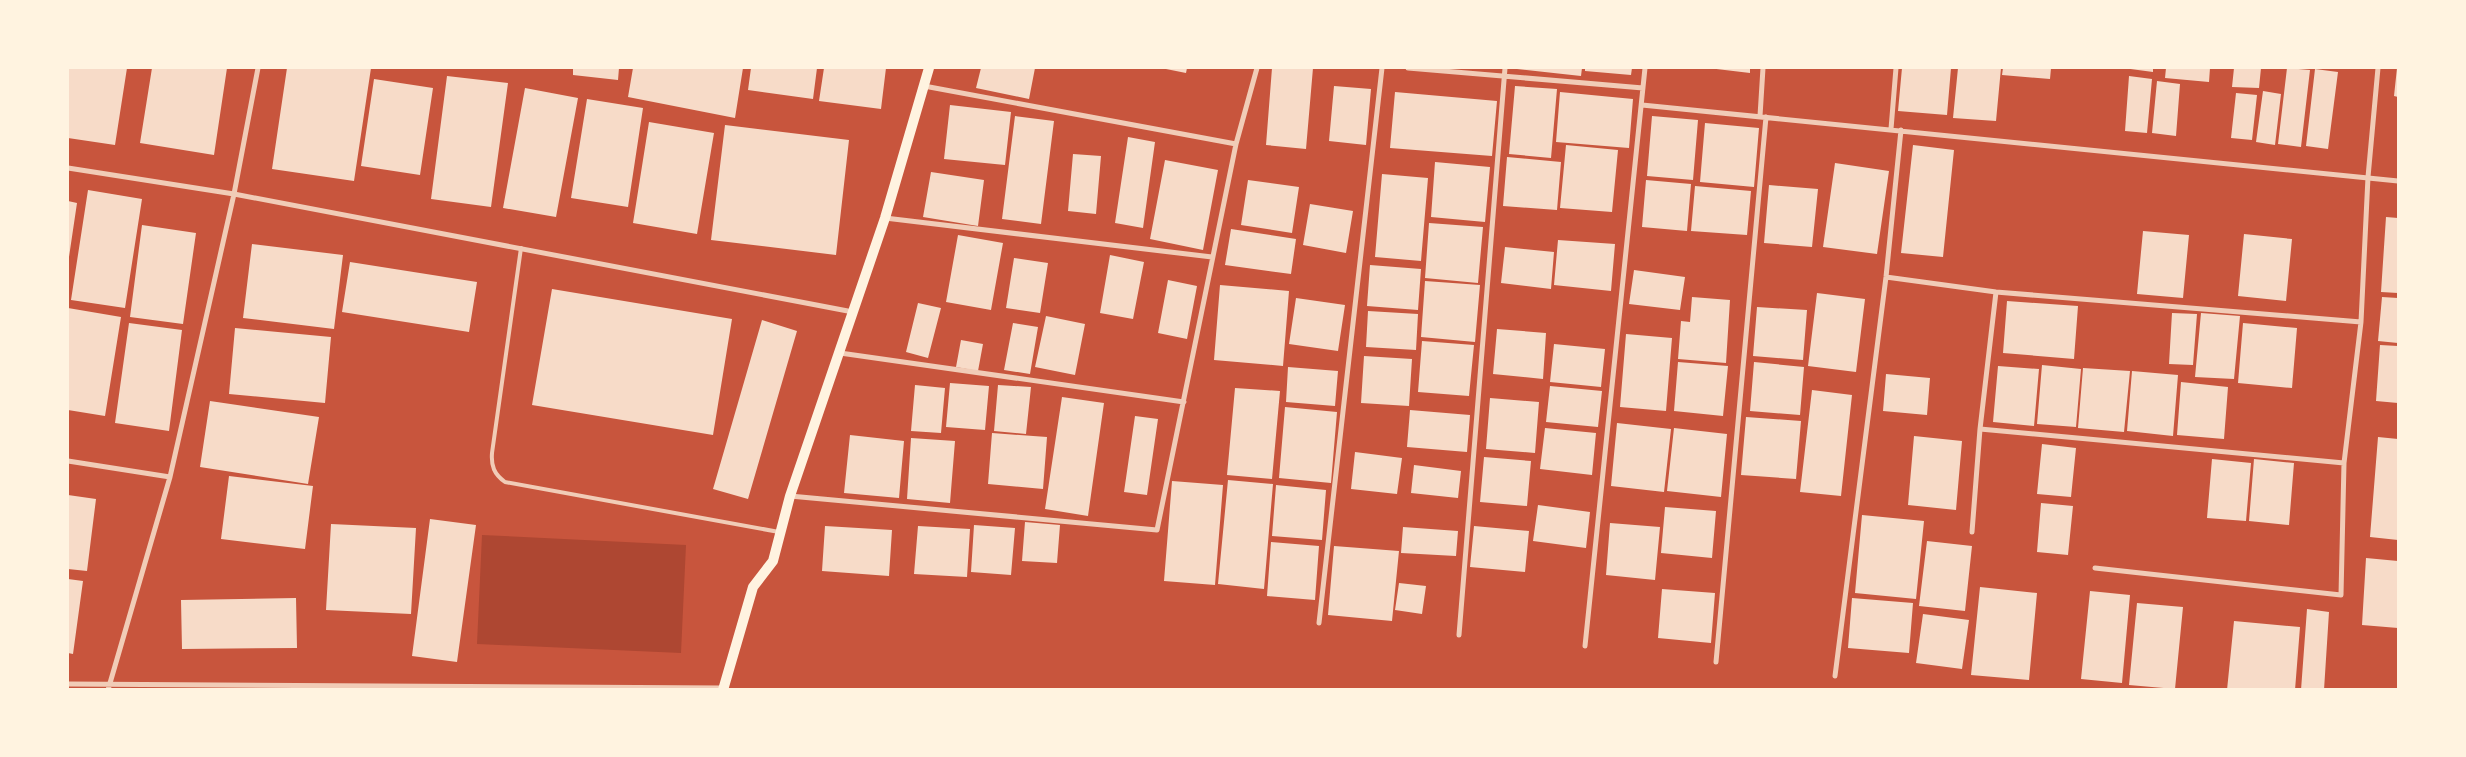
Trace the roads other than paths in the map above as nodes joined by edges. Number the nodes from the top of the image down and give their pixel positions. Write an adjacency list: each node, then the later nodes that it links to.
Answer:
1 (258, 68): 22 (street)
2 (929, 68): 12 (main road)
3 (1258, 68): 18 (street)
4 (1382, 68): 40 (street)
5 (1408, 68): 11 (street)
6 (1505, 68): 11 (street)
7 (1645, 68): 13 (street)
8 (1763, 68): 15 (street)
9 (1896, 68): 16 (street)
10 (2378, 68): 20 (street)
11 (1504, 76): 13 (street); 41 (street)
12 (924, 86): 18 (street); 23 (main road)
13 (1643, 88): 14 (street)
14 (1642, 105): 15 (street); 42 (street)
15 (1763, 117): 16 (street); 43 (street)
16 (1891, 129): 17 (street)
17 (1901, 130): 20 (street); 26 (street)
18 (1236, 144): 25 (street)
19 (68, 168): 22 (street)
20 (2368, 177): 21 (street); 29 (street)
21 (2398, 181)
22 (234, 194): 24 (street); 35 (street)
23 (884, 218): 25 (street); 28 (main road)
24 (522, 248): 28 (street); 38 (lane)
25 (1212, 257): 31 (street)
26 (1886, 277): 27 (street); 44 (street)
27 (1996, 292): 29 (street); 32 (street)
28 (853, 312): 30 (main road)
29 (2361, 322): 34 (street)
30 (840, 353): 31 (street); 36 (main road)
31 (1184, 402): 36 (street)
32 (1980, 428): 34 (street); 37 (street)
33 (68, 461): 35 (street)
34 (2344, 463): 39 (street)
35 (170, 477): 46 (street)
36 (790, 496): 38 (main road)
37 (1972, 532)
38 (781, 533): 47 (main road)
39 (2095, 568)
40 (1319, 623)
41 (1459, 635)
42 (1585, 646)
43 (1716, 662)
44 (1836, 676)
45 (68, 684): 46 (street)
46 (109, 687): 47 (street)
47 (724, 689)

